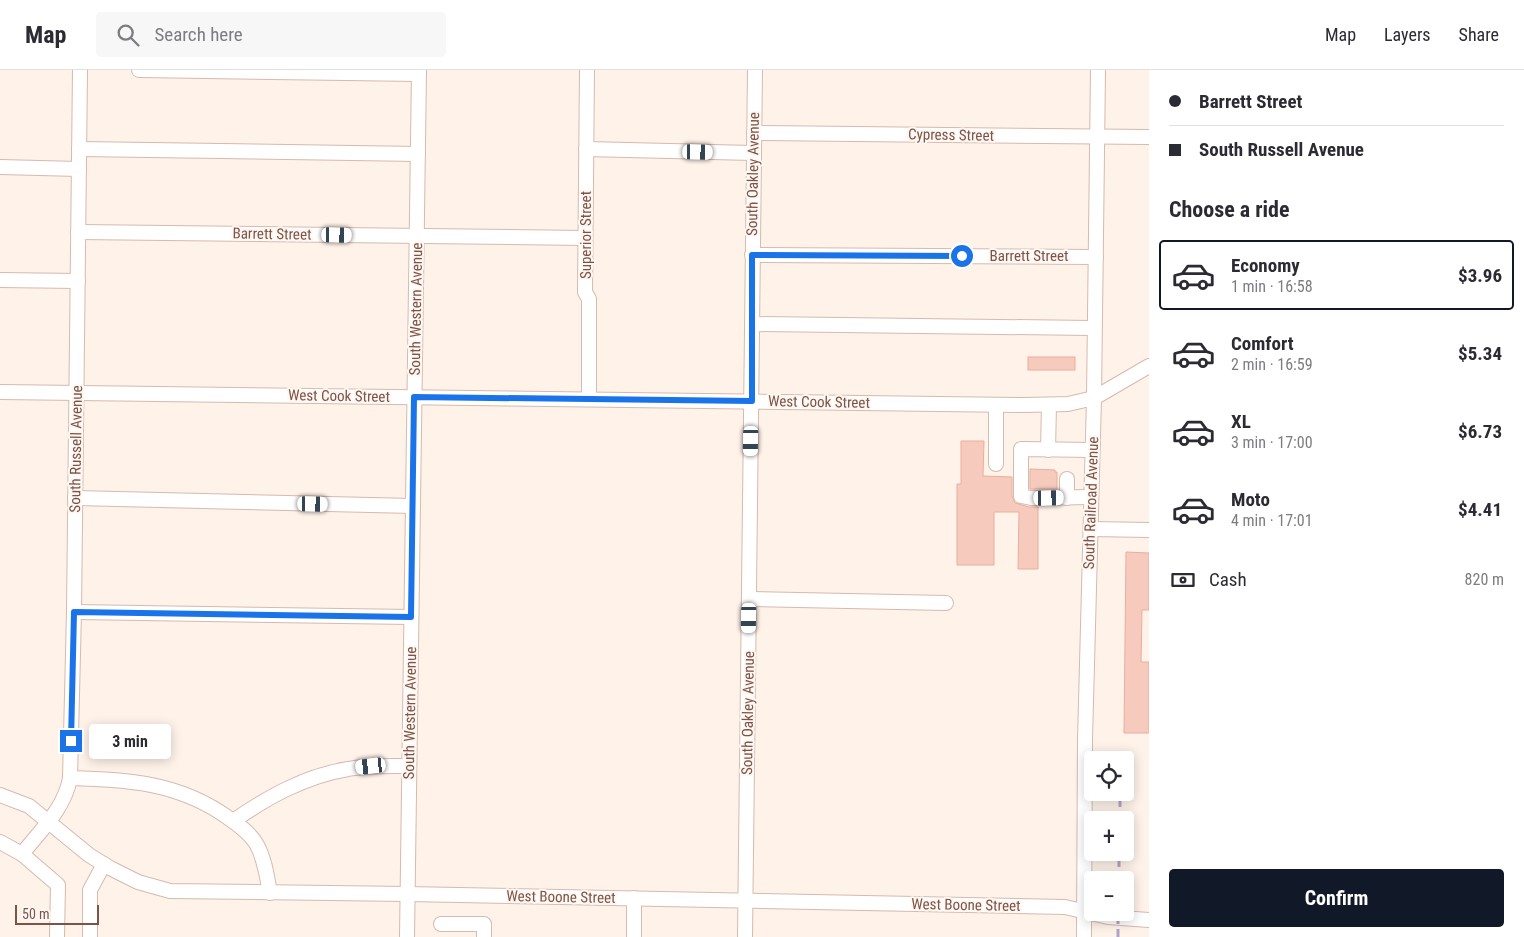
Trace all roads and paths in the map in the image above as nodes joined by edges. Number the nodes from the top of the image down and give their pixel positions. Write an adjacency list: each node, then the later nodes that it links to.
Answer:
1 (80, 70): 10 (street, South Russell Avenue)
2 (139, 70): 6 (street)
3 (587, 70): 11 (street, Superior Street)
4 (755, 70): 7 (street, South Oakley Avenue)
5 (1098, 70): 8 (street, South Railroad Avenue)
6 (419, 72): 13 (street, South Western Avenue)
7 (754, 133): 8 (street, Cypress Street); 12 (street, South Oakley Avenue)
8 (1097, 136): 9 (street, Cypress Street); 20 (street, South Railroad Avenue)
9 (1149, 137)
10 (79, 150): 13 (street); 15 (street, South Russell Avenue)
11 (586, 150): 12 (street); 18 (street, Superior Street)
12 (753, 153): 19 (street, South Oakley Avenue)
13 (418, 154): 17 (street, South Western Avenue)
14 (0, 168): 15 (street)
15 (79, 169): 16 (street, South Russell Avenue)
16 (78, 232): 17 (street, Barrett Street); 22 (street, South Russell Avenue)
17 (417, 236): 18 (street, Barrett Street); 28 (street, South Western Avenue)
18 (586, 238): 30 (street, Superior Street)
19 (752, 255): 20 (street, Barrett Street); 23 (street, South Oakley Avenue)
20 (1096, 257): 29 (street, South Railroad Avenue)
21 (0, 280): 22 (street)
22 (78, 281): 27 (street, South Russell Avenue)
23 (752, 324): 24 (street); 31 (street, South Oakley Avenue)
24 (1091, 328)
25 (1149, 366): 29 (street, West Cook Street)
26 (0, 392): 27 (street, West Cook Street)
27 (76, 393): 28 (street, West Cook Street); 39 (street, South Russell Avenue)
28 (414, 397): 30 (street, West Cook Street); 41 (street, South Western Avenue)
29 (1094, 398): 33 (street, West Cook Street); 35 (street, South Railroad Avenue)
30 (589, 399): 31 (street, West Cook Street)
31 (752, 401): 32 (street, West Cook Street); 44 (street, South Oakley Avenue)
32 (996, 405): 33 (street, West Cook Street); 36 (street)
33 (1049, 405): 34 (street)
34 (1048, 450): 35 (street); 40 (street)
35 (1092, 450): 38 (street, South Railroad Avenue)
36 (996, 464)
37 (1067, 479): 40 (street)
38 (1091, 497): 40 (street); 42 (street, South Railroad Avenue)
39 (75, 498): 41 (street); 46 (street, South Russell Avenue)
40 (1067, 498)
41 (413, 506): 47 (street, South Western Avenue)
42 (1090, 530): 43 (street); 56 (street, South Railroad Avenue)
43 (1149, 530)
44 (749, 599): 45 (street); 60 (street, South Oakley Avenue)
45 (946, 603)
46 (74, 612): 47 (street); 49 (street, South Russell Avenue)
47 (411, 617): 48 (street, South Western Avenue)
48 (409, 766): 51 (street); 58 (street, South Western Avenue)
49 (70, 778): 51 (street); 52 (street, South Russell Avenue)
50 (0, 795): 52 (street, West Boone Street)
51 (233, 821): 57 (street)
52 (49, 822): 54 (street, South Russell Avenue); 55 (street, West Boone Street)
53 (0, 842): 54 (street)
54 (22, 854): 66 (street)
55 (104, 864): 57 (street, West Boone Street); 67 (street)
56 (1084, 871)
57 (270, 893): 58 (street, West Boone Street)
58 (407, 894): 59 (street, West Boone Street); 68 (street, South Western Avenue)
59 (634, 898): 60 (street, West Boone Street); 70 (street)
60 (745, 900): 61 (street, West Boone Street); 71 (street, South Oakley Avenue)
61 (1084, 912)
62 (1134, 919): 63 (street, West Boone Street)
63 (1149, 920)
64 (1084, 921): 72 (street, South Railroad Avenue)
65 (442, 924): 69 (street)
66 (57, 937)
67 (90, 937)
68 (407, 937)
69 (484, 937)
70 (634, 937)
71 (745, 937)
72 (1084, 937)

